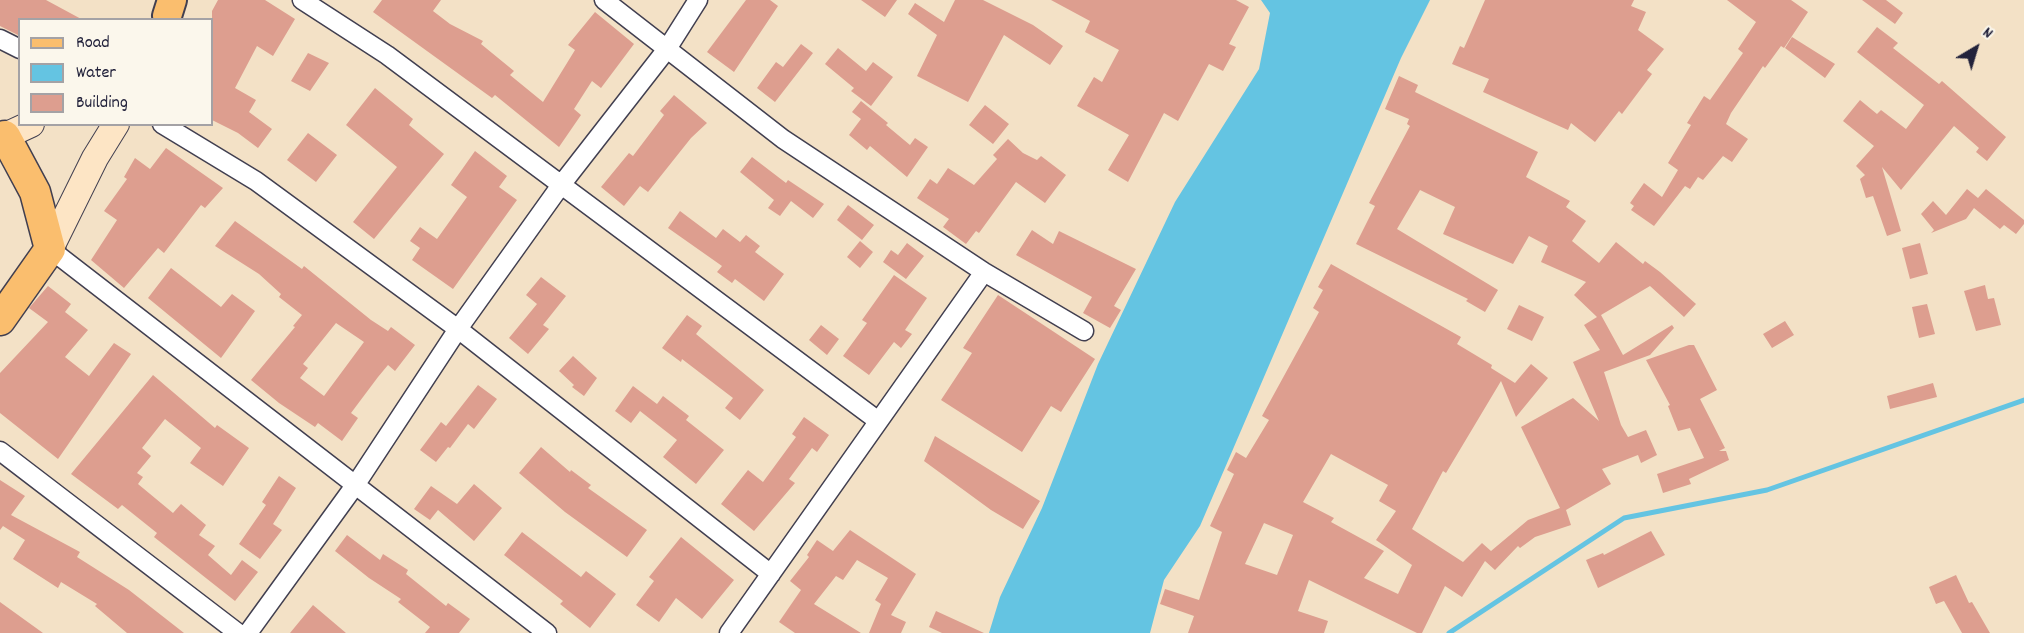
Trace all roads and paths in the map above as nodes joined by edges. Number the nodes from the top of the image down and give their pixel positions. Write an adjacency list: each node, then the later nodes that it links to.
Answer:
1 (302, 0): 10 (street)
2 (604, 0): 6 (street)
3 (698, 0): 6 (street)
4 (0, 39): 5 (street)
5 (18, 48)
6 (667, 49): 10 (street); 12 (street)
7 (115, 126): 11 (main road)
8 (165, 126): 14 (street)
9 (12, 133): 11 (highway)
10 (561, 185): 14 (street); 16 (street)
11 (50, 249): 13 (highway); 18 (street)
12 (984, 272): 15 (street); 16 (street)
13 (0, 320)
14 (458, 329): 18 (street); 19 (street)
15 (1084, 331)
16 (877, 420): 19 (street)
17 (0, 451): 20 (street)
18 (356, 484): 21 (street); 22 (street)
19 (771, 574): 23 (street)
20 (238, 633)
21 (248, 633)
22 (548, 633)
23 (729, 633)

